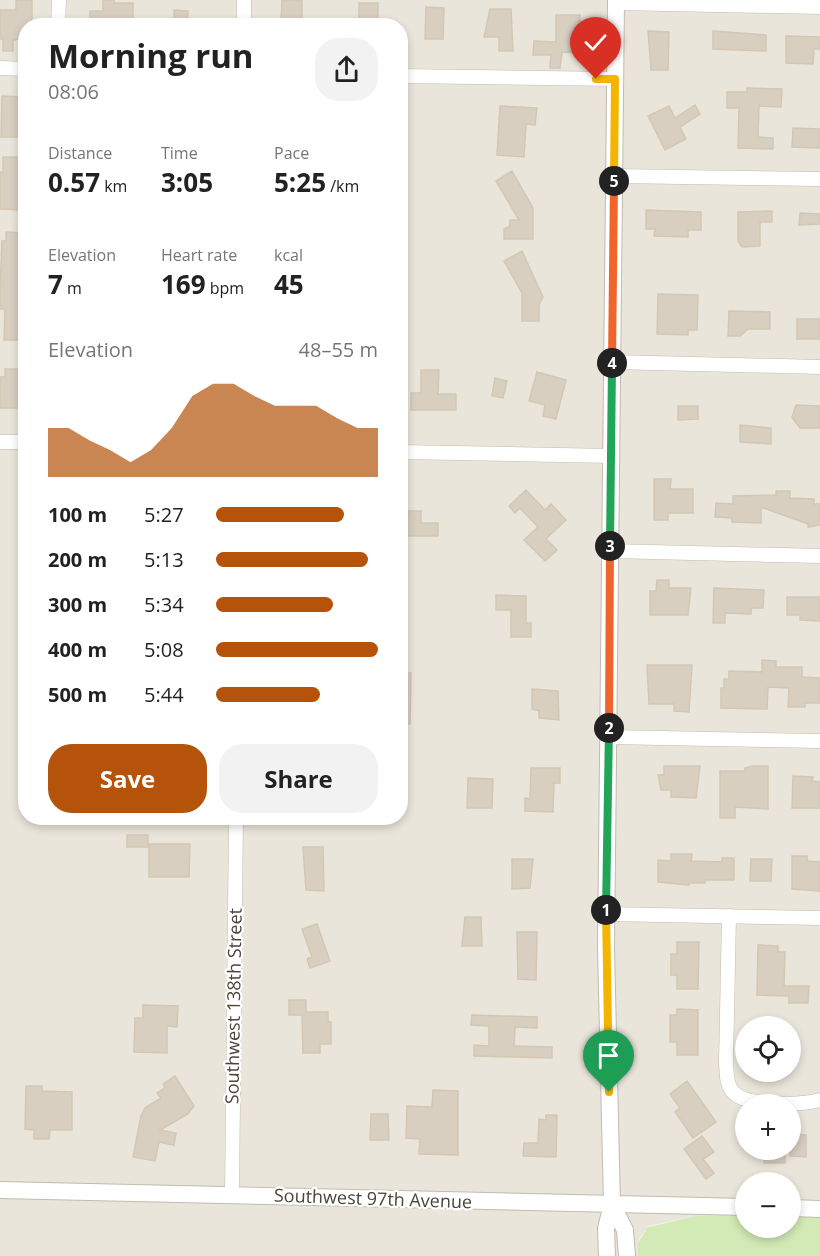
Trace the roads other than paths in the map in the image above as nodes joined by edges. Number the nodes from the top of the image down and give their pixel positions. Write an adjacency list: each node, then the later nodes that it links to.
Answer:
1 (59, 0): 5 (street)
2 (244, 0): 6 (street)
3 (616, 2): 4 (street); 10 (street)
4 (820, 7)
5 (58, 18)
6 (244, 18)
7 (0, 68): 8 (street)
8 (18, 69)
9 (408, 76): 10 (street)
10 (615, 79): 11 (street)
11 (614, 176): 12 (street); 13 (street)
12 (820, 179)
13 (612, 362): 14 (street); 18 (street)
14 (820, 367)
15 (0, 442): 16 (street)
16 (18, 442)
17 (408, 452): 18 (street)
18 (612, 456): 19 (street)
19 (609, 551): 20 (street); 21 (street)
20 (820, 555)
21 (609, 737): 22 (street); 24 (street)
22 (820, 741)
23 (236, 825): 29 (street, Southwest 138th Street)
24 (606, 914): 25 (street); 30 (street)
25 (729, 916): 26 (street); 27 (street)
26 (820, 918)
27 (820, 1100)
28 (0, 1190): 29 (street, Southwest 97th Avenue)
29 (232, 1194): 30 (street, Southwest 97th Avenue)
30 (612, 1205): 31 (street, Southwest 97th Avenue); 34 (street); 35 (street)
31 (735, 1207)
32 (801, 1208): 33 (street)
33 (820, 1209)
34 (607, 1256)
35 (627, 1256)

